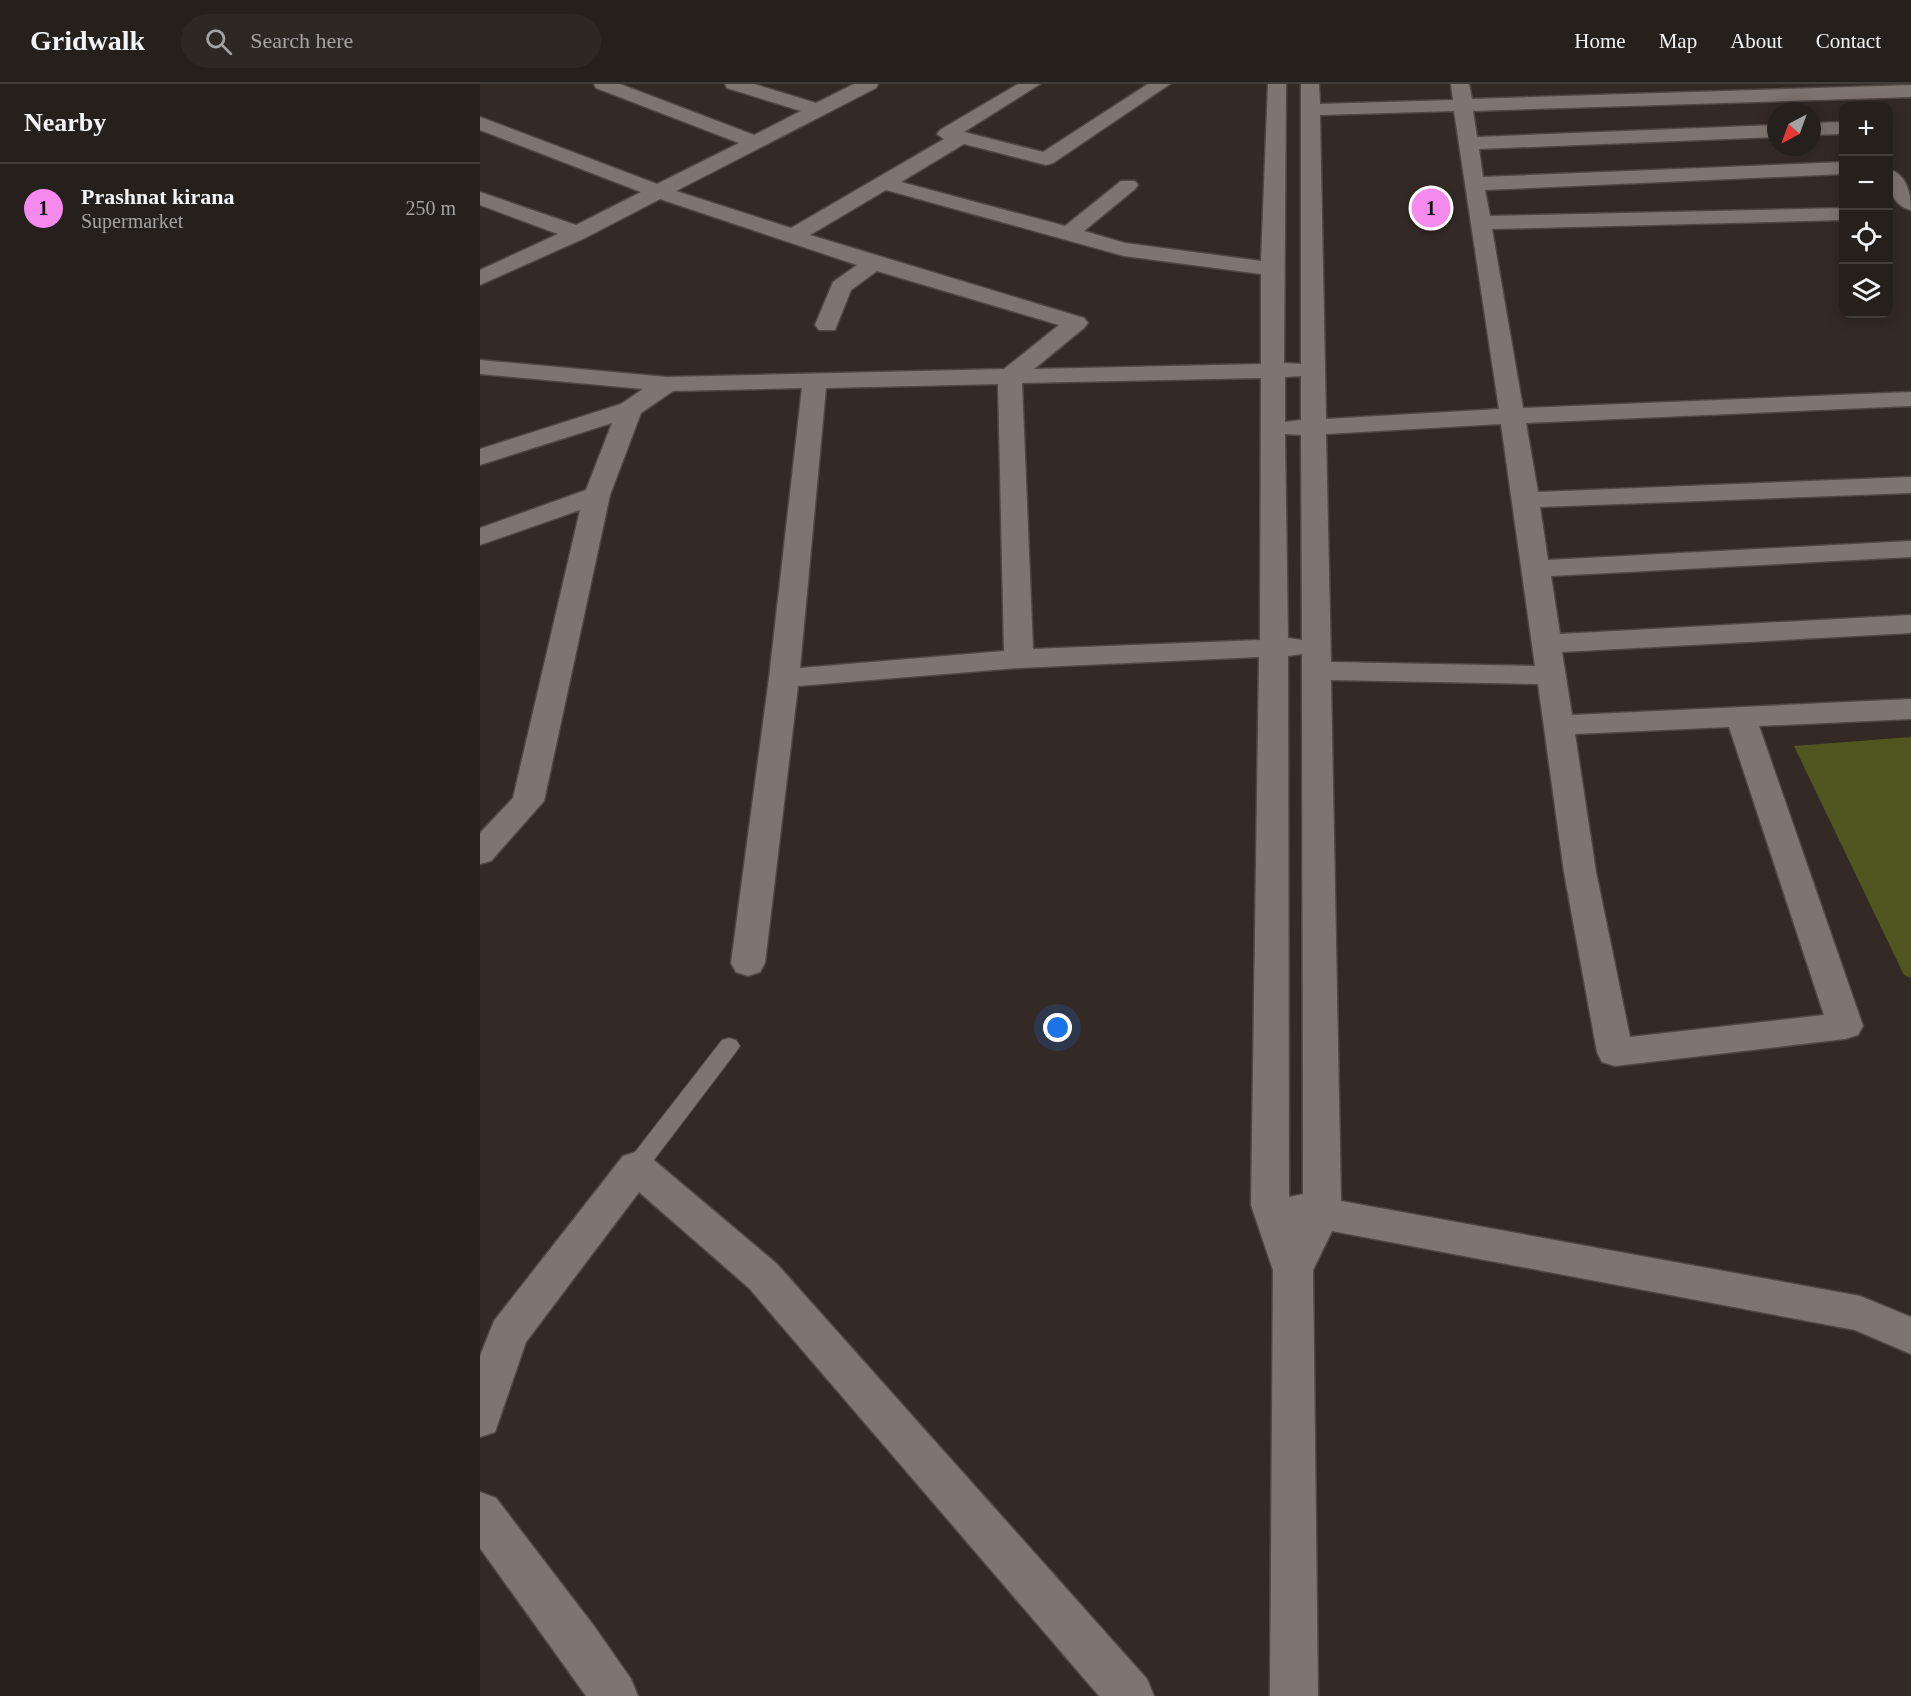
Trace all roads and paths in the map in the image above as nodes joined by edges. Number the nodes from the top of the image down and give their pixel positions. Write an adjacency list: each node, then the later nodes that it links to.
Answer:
1 (603, 84): 18 (street)
2 (734, 84): 11 (street)
3 (869, 84): 11 (street)
4 (1031, 84): 17 (street)
5 (1161, 84): 17 (street)
6 (1277, 84): 36 (street)
7 (1821, 89): 8 (street); 9 (street); 12 (street)
8 (1911, 91)
9 (1461, 94): 10 (street); 19 (street)
10 (1310, 97): 40 (street)
11 (817, 110): 18 (street)
12 (1839, 112)
13 (480, 123): 25 (street)
14 (1839, 128): 15 (street)
15 (1821, 129)
16 (1767, 131): 19 (street)
17 (961, 138): 22 (street)
18 (755, 142): 25 (street)
19 (1468, 143): 23 (street)
20 (1839, 168): 23 (street)
21 (1893, 181): 27 (street)
22 (883, 183): 33 (street); 34 (street)
23 (1474, 184): 31 (street)
24 (1128, 185): 33 (street)
25 (657, 191): 32 (street); 34 (street)
26 (480, 198): 32 (street)
27 (1911, 204)
28 (1911, 212): 29 (street)
29 (1893, 213)
30 (1839, 214): 31 (street)
31 (1480, 222): 47 (street)
32 (577, 232): 37 (street)
33 (1067, 235): 36 (street)
34 (793, 236): 35 (street)
35 (874, 264): 38 (street); 42 (street)
36 (1272, 269): 41 (street)
37 (480, 278)
38 (827, 325)
39 (480, 367): 44 (street)
40 (1312, 369): 41 (street); 49 (street)
41 (1274, 370): 42 (street); 48 (street)
42 (1010, 376): 43 (street); 60 (street)
43 (815, 381): 44 (street); 63 (street)
44 (667, 384): 46 (street)
45 (1911, 399): 47 (street)
46 (630, 409): 50 (street); 52 (street)
47 (1510, 416): 49 (street); 53 (street)
48 (1272, 428): 49 (street); 59 (street)
49 (1313, 428): 61 (street)
50 (480, 457)
51 (1911, 485): 53 (street)
52 (597, 495): 54 (street); 67 (street)
53 (1526, 500): 56 (street)
54 (480, 537)
55 (1911, 549): 56 (street)
56 (1536, 569): 58 (street)
57 (1911, 624): 58 (street)
58 (1547, 644): 62 (street)
59 (1274, 647): 60 (street); 61 (street); 71 (street)
60 (1019, 659): 63 (street)
61 (1316, 659): 62 (street); 72 (street)
62 (1552, 675): 66 (street)
63 (784, 678): 68 (street)
64 (1911, 709): 65 (street)
65 (1741, 718): 66 (street); 66 (street)
66 (1559, 725)
67 (480, 853)
68 (748, 963)
69 (729, 1046): 70 (lane)
70 (636, 1167): 75 (street); 78 (street)
71 (1270, 1205): 72 (street); 73 (street)
72 (1322, 1212): 73 (street); 74 (street)
73 (1293, 1270): 79 (street)
74 (1911, 1336)
75 (480, 1418)
76 (480, 1513): 77 (street)
77 (614, 1696)
78 (1130, 1696)
79 (1294, 1696)

